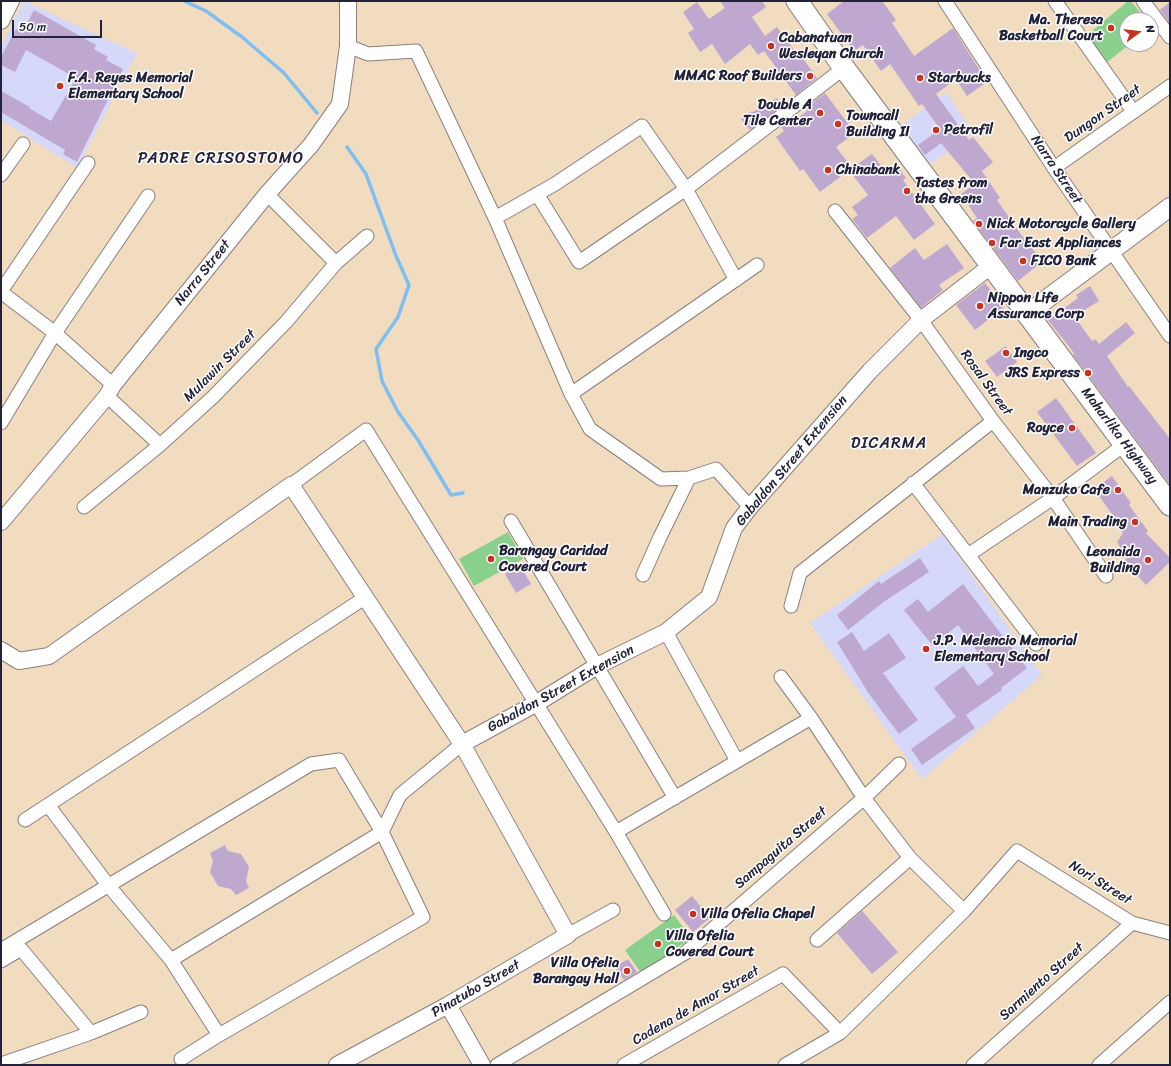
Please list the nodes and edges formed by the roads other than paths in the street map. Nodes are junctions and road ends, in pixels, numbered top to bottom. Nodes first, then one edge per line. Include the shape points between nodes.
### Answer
1 (11, 1) edge
2 (348, 1) edge
3 (797, 1) edge
4 (945, 1) edge
5 (1055, 1) edge
6 (1143, 1) edge
7 (1, 21) edge
8 (1170, 38) edge
9 (348, 46) junction
10 (844, 68) junction
11 (1170, 86) edge
12 (1133, 111) junction
13 (23, 144) dead end
14 (88, 163) dead end
15 (1054, 168) junction
16 (1, 175) edge
17 (686, 189) junction
18 (267, 194) junction
19 (537, 194) junction
20 (148, 196) dead end
21 (1170, 207) edge
22 (836, 210) dead end
23 (495, 218) junction
24 (367, 236) dead end
25 (1111, 252) junction
26 (336, 263) junction
27 (757, 265) dead end
28 (992, 265) junction
29 (736, 280) junction
30 (1, 291) edge
31 (1028, 313) junction
32 (1165, 318) edge
33 (921, 320) junction
34 (55, 333) junction
35 (1170, 336) edge
36 (110, 391) junction
37 (572, 394) junction
38 (993, 421) junction
39 (1, 423) edge
40 (1125, 444) junction
41 (160, 445) junction
42 (689, 478) junction
43 (913, 483) junction
44 (291, 485) junction
45 (1053, 498) junction
46 (1170, 505) edge
47 (84, 506) dead end
48 (750, 507) junction
49 (510, 521) dead end
50 (1, 522) edge
51 (968, 555) junction
52 (644, 575) dead end
53 (1106, 576) dead end
54 (366, 596) junction
55 (791, 606) dead end
56 (666, 632) junction
57 (1036, 644) dead end
58 (1, 650) edge
59 (597, 666) junction
60 (780, 677) dead end
61 (537, 703) junction
62 (811, 718) junction
63 (462, 744) junction
64 (738, 762) junction
65 (899, 764) dead end
66 (675, 798) junction
67 (864, 798) junction
68 (48, 805) junction
69 (25, 820) dead end
70 (382, 832) junction
71 (616, 832) junction
72 (910, 858) junction
73 (108, 885) junction
74 (613, 910) dead end
75 (964, 911) junction
76 (664, 914) dead end
77 (1132, 923) junction
78 (1170, 933) edge
79 (568, 935) junction
80 (817, 940) dead end
81 (1, 950) edge
82 (1, 960) edge
83 (171, 960) junction
84 (1170, 1002) edge
85 (448, 1006) junction
86 (141, 1012) dead end
87 (91, 1033) junction
88 (840, 1033) junction
89 (219, 1035) junction
90 (181, 1059) dead end
91 (1, 1064) edge
92 (337, 1065) edge
93 (482, 1065) edge
94 (497, 1065) edge
95 (624, 1065) edge
96 (785, 1065) edge
97 (973, 1065) edge
98 (1099, 1065) edge

1 - 7 street
2 - 9 street, Narra Street
3 - 10 main road, Maharlika Highway
4 - 15 street, Narra Street
5 - 12 street
6 - 8 street
9 - 18 street, Narra Street via 340,104 311,145
9 - 23 street via 368,54 416,51
10 - 17 street
10 - 28 main road, Maharlika Highway
11 - 12 street, Dungon Street
12 - 15 street, Dungon Street
13 - 16 street
14 - 30 street
15 - 25 street, Narra Street
17 - 19 street via 642,126
17 - 19 street via 579,262
17 - 29 street
18 - 26 street
18 - 36 street, Narra Street
19 - 23 street
20 - 34 street
21 - 25 main road
22 - 33 street, Rosal Street
23 - 37 street
24 - 26 street, Mulawin Street
25 - 31 main road
25 - 32 street, Narra Street
26 - 41 street, Mulawin Street via 286,322 213,397
27 - 29 street
28 - 31 main road, Maharlika Highway
28 - 33 street, Gabaldon Street Extension
29 - 37 street
30 - 34 street
31 - 40 main road, Maharlika Highway
32 - 35 street, Narra Street
33 - 38 street, Rosal Street
33 - 48 street, Gabaldon Street Extension via 870,371
34 - 36 street
34 - 39 street
36 - 41 street
36 - 50 street, Narra Street
37 - 42 street via 590,429 627,456 661,479
38 - 43 street
38 - 45 street, Rosal Street
40 - 45 street
40 - 46 main road, Maharlika Highway
41 - 47 street, Mulawin Street
42 - 48 street via 716,469
42 - 52 street
43 - 51 street
43 - 55 street via 800,574
44 - 54 street
44 - 58 street via 49,656 19,660
44 - 61 street via 366,430
45 - 51 street
45 - 53 street, Rosal Street
48 - 56 street, Gabaldon Street Extension via 734,528 709,597
49 - 59 street
51 - 57 street
54 - 63 street
54 - 68 street
56 - 59 street, Gabaldon Street Extension
56 - 64 street
59 - 61 street, Gabaldon Street Extension
59 - 66 street
60 - 62 street
61 - 63 street, Gabaldon Street Extension
61 - 71 street
62 - 64 street
62 - 67 street
63 - 70 street via 400,795
63 - 79 street
64 - 66 street
65 - 67 street, Sampaguita Street
66 - 71 street
67 - 72 street
67 - 94 street, Sampaguita Street via 685,953
68 - 69 street
68 - 73 street
70 - 73 street via 339,760 310,764
70 - 83 street
70 - 89 street via 423,916
71 - 76 street
72 - 75 street
72 - 80 street
73 - 81 street
73 - 83 street
74 - 79 street, Pinatubo Street
75 - 77 street, Nori Street via 1017,851
75 - 88 street
77 - 78 street, Nori Street
77 - 97 street, Sarmiento Street
79 - 85 street, Pinatubo Street
82 - 87 street via 20,949
83 - 89 street
84 - 98 street
85 - 92 street, Pinatubo Street
85 - 93 street
86 - 87 street
87 - 91 street
88 - 95 street, Cadena de Amor Street via 783,974
88 - 96 street
89 - 90 street

